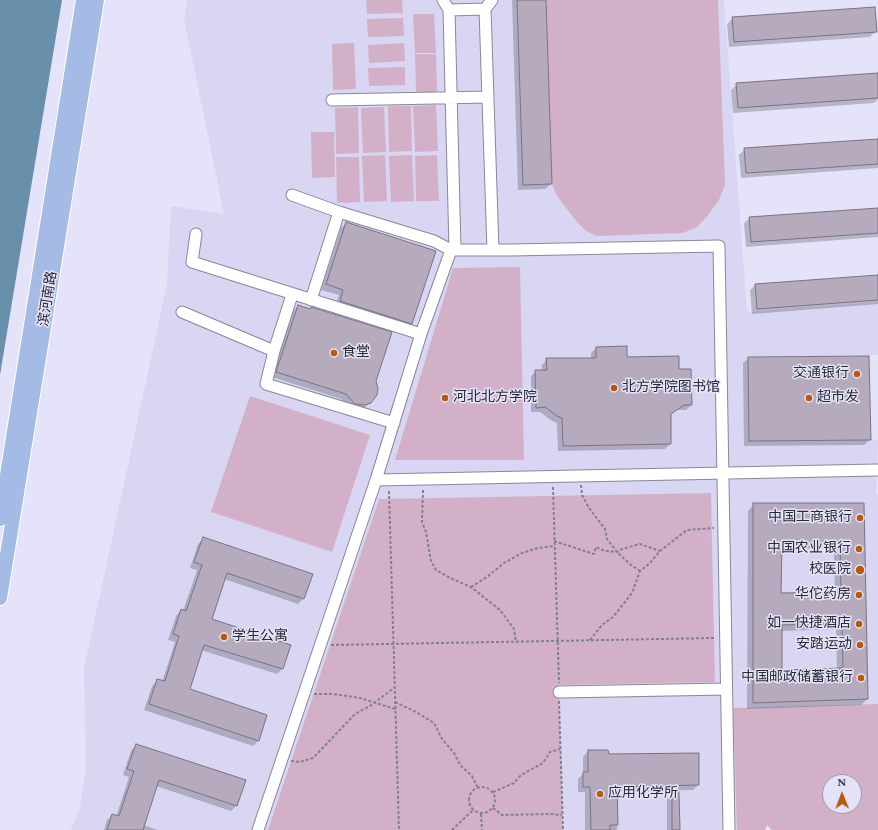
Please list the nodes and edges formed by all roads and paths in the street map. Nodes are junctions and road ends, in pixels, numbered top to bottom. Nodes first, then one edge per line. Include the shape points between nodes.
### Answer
1 (83, 0) edge
2 (97, 0) edge
3 (443, 0) edge
4 (492, 0) edge
5 (485, 9) junction
6 (449, 10) junction
7 (488, 97) junction
8 (451, 98) junction
9 (332, 100) dead end
10 (292, 195) dead end
11 (339, 212) junction
12 (196, 234) dead end
13 (453, 250) junction
14 (493, 250) junction
15 (292, 295) junction
16 (310, 300) junction
17 (182, 312) dead end
18 (421, 334) junction
19 (274, 351) junction
20 (394, 423) junction
21 (878, 470) edge
22 (723, 473) junction
23 (553, 476) junction
24 (580, 476) junction
25 (423, 479) junction
26 (376, 480) junction
27 (389, 480) junction
28 (0, 519) edge
29 (724, 528) junction
30 (554, 540) junction
31 (555, 546) junction
32 (660, 551) junction
33 (617, 552) junction
34 (640, 571) junction
35 (472, 587) junction
36 (0, 598) edge
37 (726, 637) junction
38 (590, 640) junction
39 (557, 641) junction
40 (516, 642) junction
41 (393, 644) junction
42 (320, 646) junction
43 (394, 688) junction
44 (726, 689) junction
45 (559, 692) junction
46 (304, 694) junction
47 (395, 702) junction
48 (395, 709) junction
49 (560, 749) junction
50 (282, 759) junction
51 (478, 788) junction
52 (493, 792) junction
53 (493, 808) junction
54 (473, 810) junction
55 (481, 814) junction
56 (562, 815) junction
57 (258, 830) edge
58 (399, 830) edge
59 (452, 830) edge
60 (482, 830) edge
61 (563, 830) edge
62 (729, 830) edge

1 - 28 main road, 滨河南路
2 - 36 main road, 滨河南路
3 - 6 lane
4 - 5 lane
5 - 6 lane
5 - 7 lane
6 - 8 lane
7 - 8 lane
7 - 14 lane
8 - 9 lane
8 - 13 lane
10 - 11 lane
11 - 13 lane via 434,240
11 - 16 lane
12 - 15 lane via 192,262
13 - 14 lane
13 - 18 lane
14 - 22 lane via 719,246
15 - 16 lane
15 - 19 lane
16 - 18 lane
17 - 19 lane
18 - 20 lane
19 - 20 lane via 266,384
20 - 26 lane
21 - 22 lane
22 - 24 lane
22 - 29 lane
23 - 24 lane
23 - 25 lane
23 - 30 path
24 - 33 path via 582,495
25 - 27 lane
25 - 35 path via 422,522 431,561 436,570
26 - 27 lane
26 - 42 lane
27 - 41 path
29 - 32 path via 687,530
29 - 37 lane
30 - 31 path
30 - 33 path via 594,554 596,547
31 - 35 path via 522,553
31 - 39 path
32 - 33 path via 640,544
32 - 34 path
33 - 34 path
34 - 38 path via 632,592 614,617 602,625
35 - 40 path via 500,610 514,629
37 - 38 path
37 - 44 lane
38 - 39 path
39 - 40 path
39 - 45 path
40 - 41 path
41 - 42 path
41 - 43 path
42 - 46 lane
43 - 47 path
43 - 50 path via 355,714 313,758 300,762
44 - 45 lane
44 - 62 lane
45 - 49 path
46 - 48 path via 360,698
46 - 50 lane
47 - 48 path
47 - 51 path via 434,723 442,739 454,752 460,765 472,776
48 - 58 path
49 - 52 path via 550,752 544,763 514,783
49 - 56 path
50 - 57 lane
51 - 52 path via 486,788
51 - 54 path via 469,798
52 - 53 path via 496,801
53 - 55 path
53 - 56 path via 502,815
54 - 55 path
54 - 59 path
55 - 60 path
56 - 61 path

